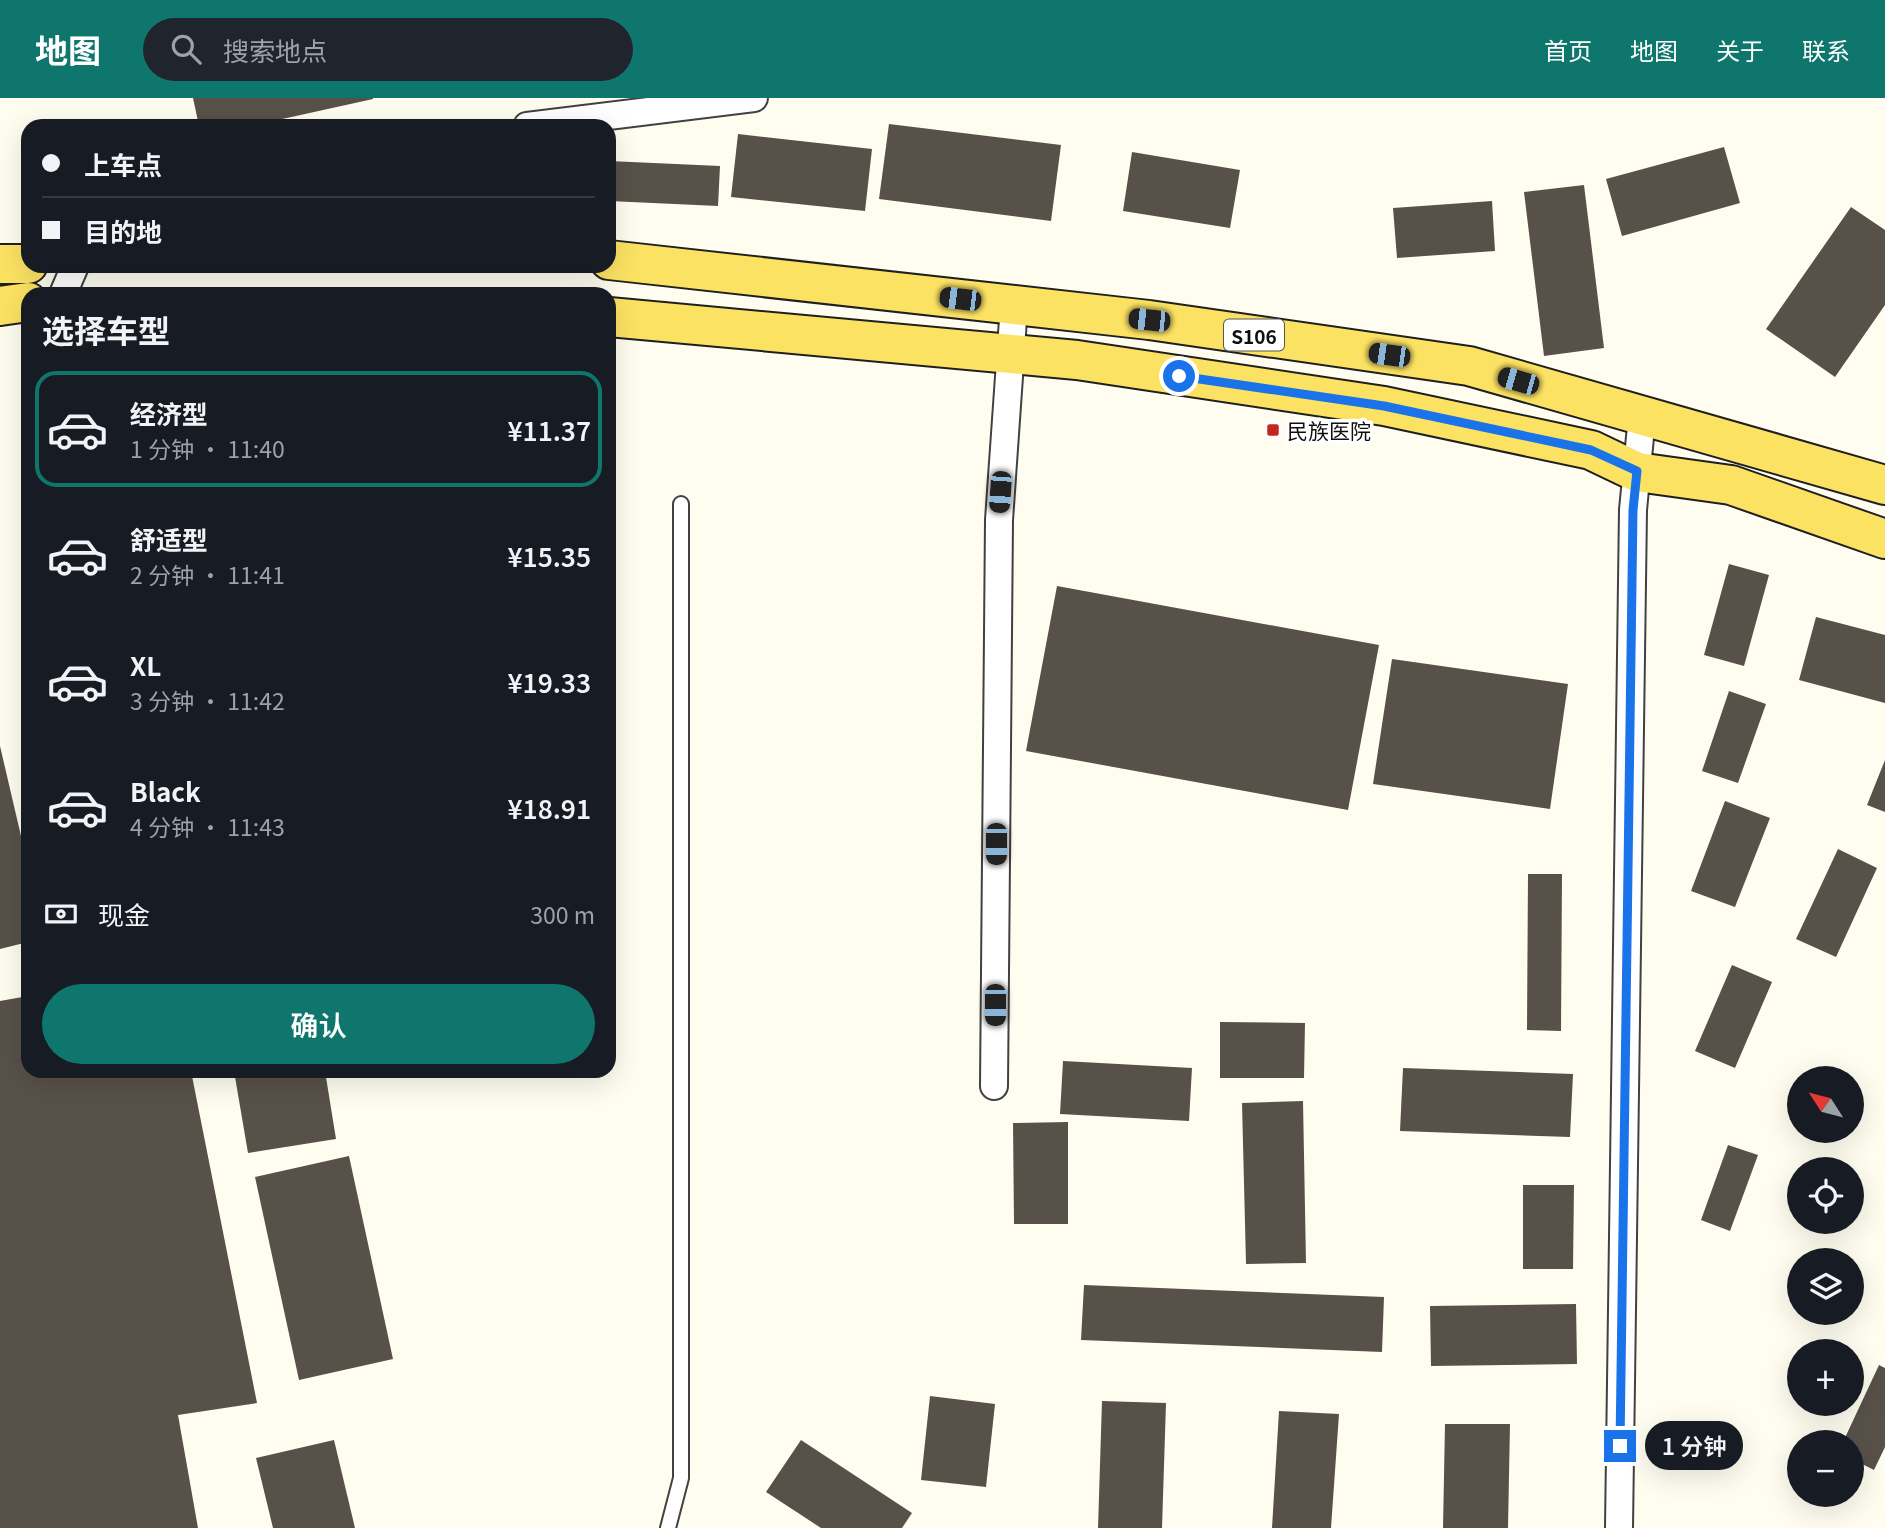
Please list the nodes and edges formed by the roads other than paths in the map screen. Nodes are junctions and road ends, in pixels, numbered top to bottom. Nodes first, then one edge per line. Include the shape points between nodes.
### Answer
1 (754, 98) edge
2 (584, 119) edge
3 (616, 261) edge
4 (0, 264) edge
5 (21, 264) edge
6 (21, 303) edge
7 (1014, 305) junction
8 (0, 306) edge
9 (616, 318) edge
10 (1010, 354) junction
11 (1642, 416) junction
12 (1637, 471) junction
13 (1885, 485) edge
14 (681, 504) dead end
15 (1885, 539) edge
16 (994, 1086) dead end
17 (668, 1528) edge
18 (1619, 1528) edge

1 - 2 street
3 - 7 main road, S106
4 - 5 main road
6 - 8 main road
7 - 10 street
7 - 11 main road, S106 via 1469,366
9 - 10 main road
10 - 12 main road via 1384,406 1591,450
10 - 16 street via 999,520
11 - 12 street
11 - 13 main road, S106
12 - 15 main road via 1731,485
12 - 18 street
14 - 17 lane via 681,1478

